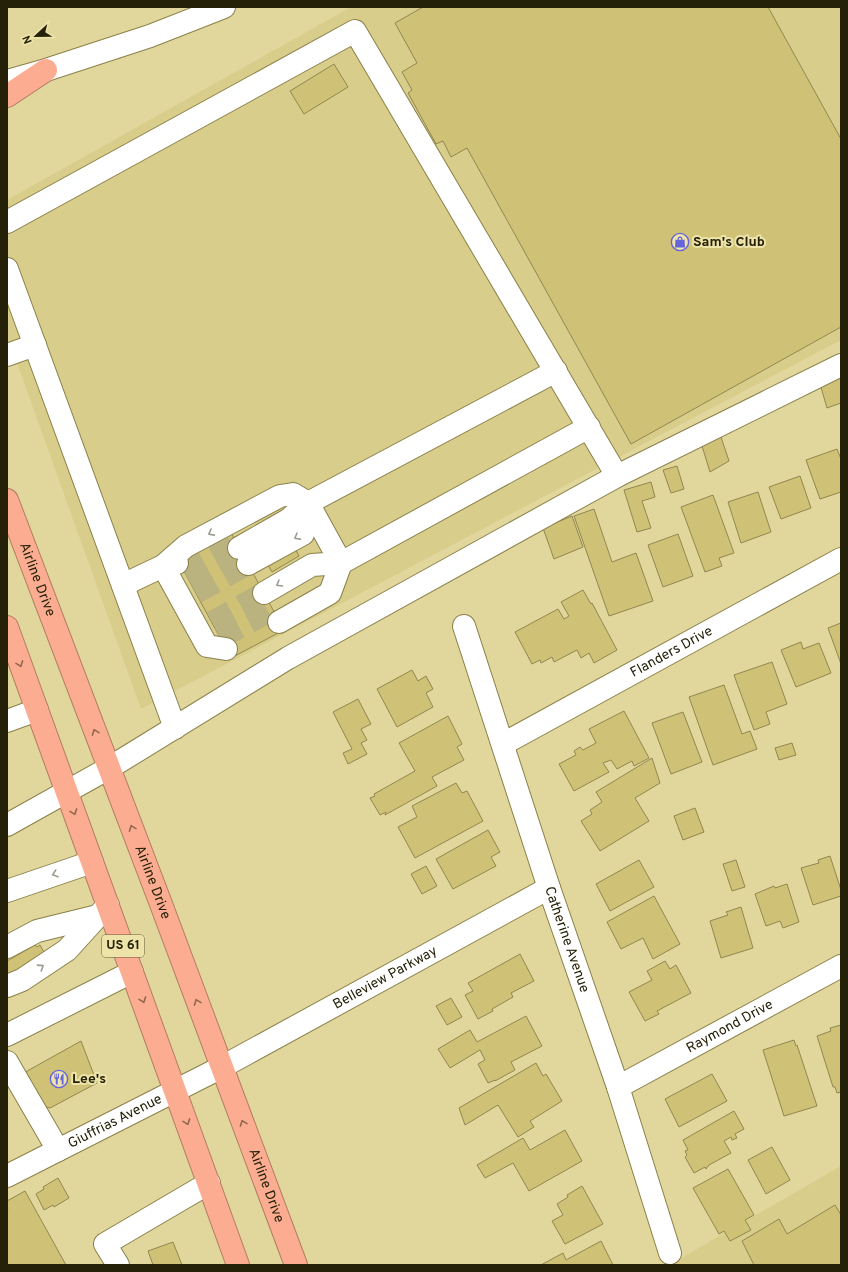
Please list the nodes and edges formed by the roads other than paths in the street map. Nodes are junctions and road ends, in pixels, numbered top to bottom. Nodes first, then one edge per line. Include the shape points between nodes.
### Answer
1 (224, 7) edge
2 (46, 70) junction
3 (7, 81) edge
4 (7, 96) edge
5 (7, 222) edge
6 (7, 269) edge
7 (35, 345) junction
8 (7, 355) edge
9 (841, 365) edge
10 (556, 371) junction
11 (589, 427) junction
12 (617, 476) junction
13 (7, 500) edge
14 (308, 503) junction
15 (841, 559) edge
16 (340, 563) junction
17 (180, 583) junction
18 (123, 585) junction
19 (272, 608) tunnel mouth
20 (464, 626) dead end
21 (7, 627) edge
22 (214, 635) dead end
23 (37, 710) junction
24 (7, 721) edge
25 (175, 728) junction
26 (503, 744) junction
27 (109, 768) junction
28 (67, 792) junction
29 (7, 825) edge
30 (92, 862) junction
31 (549, 888) junction
32 (7, 891) edge
33 (103, 911) junction
34 (7, 947) edge
35 (841, 966) edge
36 (132, 972) junction
37 (7, 986) edge
38 (7, 1035) edge
39 (7, 1062) edge
40 (222, 1066) junction
41 (618, 1087) junction
42 (176, 1089) junction
43 (58, 1150) junction
44 (7, 1176) edge
45 (209, 1183) junction
46 (670, 1253) dead end
47 (118, 1265) edge
48 (238, 1265) edge
49 (296, 1265) edge

1 - 2 street via 150,36
2 - 3 street
2 - 4 highway
5 - 10 street via 355,31
6 - 7 street
7 - 8 street
7 - 18 street
9 - 12 street
10 - 11 street
10 - 14 street
11 - 12 street
11 - 16 street
12 - 25 street via 288,658
27 -> 13 highway, Airline Drive
14 -> 14 street via 303,534 240,549 280,509
14 - 16 street
14 -> 17 street via 293,494 280,496 186,546
15 - 26 street, Flanders Drive
16 -> 19 street via 324,582
17 - 18 street
17 - 22 street
18 - 25 street
20 - 26 street, Catherine Avenue
21 -> 23 highway, US 61
23 - 24 street
23 - 28 highway, US 61
25 - 27 street
26 - 31 street, Catherine Avenue
27 - 28 street
40 -> 27 highway, Airline Drive
28 - 29 street
28 -> 30 highway, US 61
30 -> 32 street
30 - 33 highway, US 61
31 - 40 street, Belleview Parkway
31 - 41 street, Catherine Avenue
33 - 34 street via 37,931
33 - 36 highway, US 61
37 -> 33 street via 22,980 67,950
35 - 41 street, Raymond Drive
36 - 38 street
36 -> 42 highway, US 61
39 - 43 street
40 - 42 street, Giuffrias Avenue
49 -> 40 highway, Airline Drive
41 - 46 street, Catherine Avenue
42 - 43 street, Giuffrias Avenue
42 -> 45 highway, US 61
43 - 44 street, Giuffrias Avenue
45 - 47 street via 105,1244
45 - 48 highway, US 61

